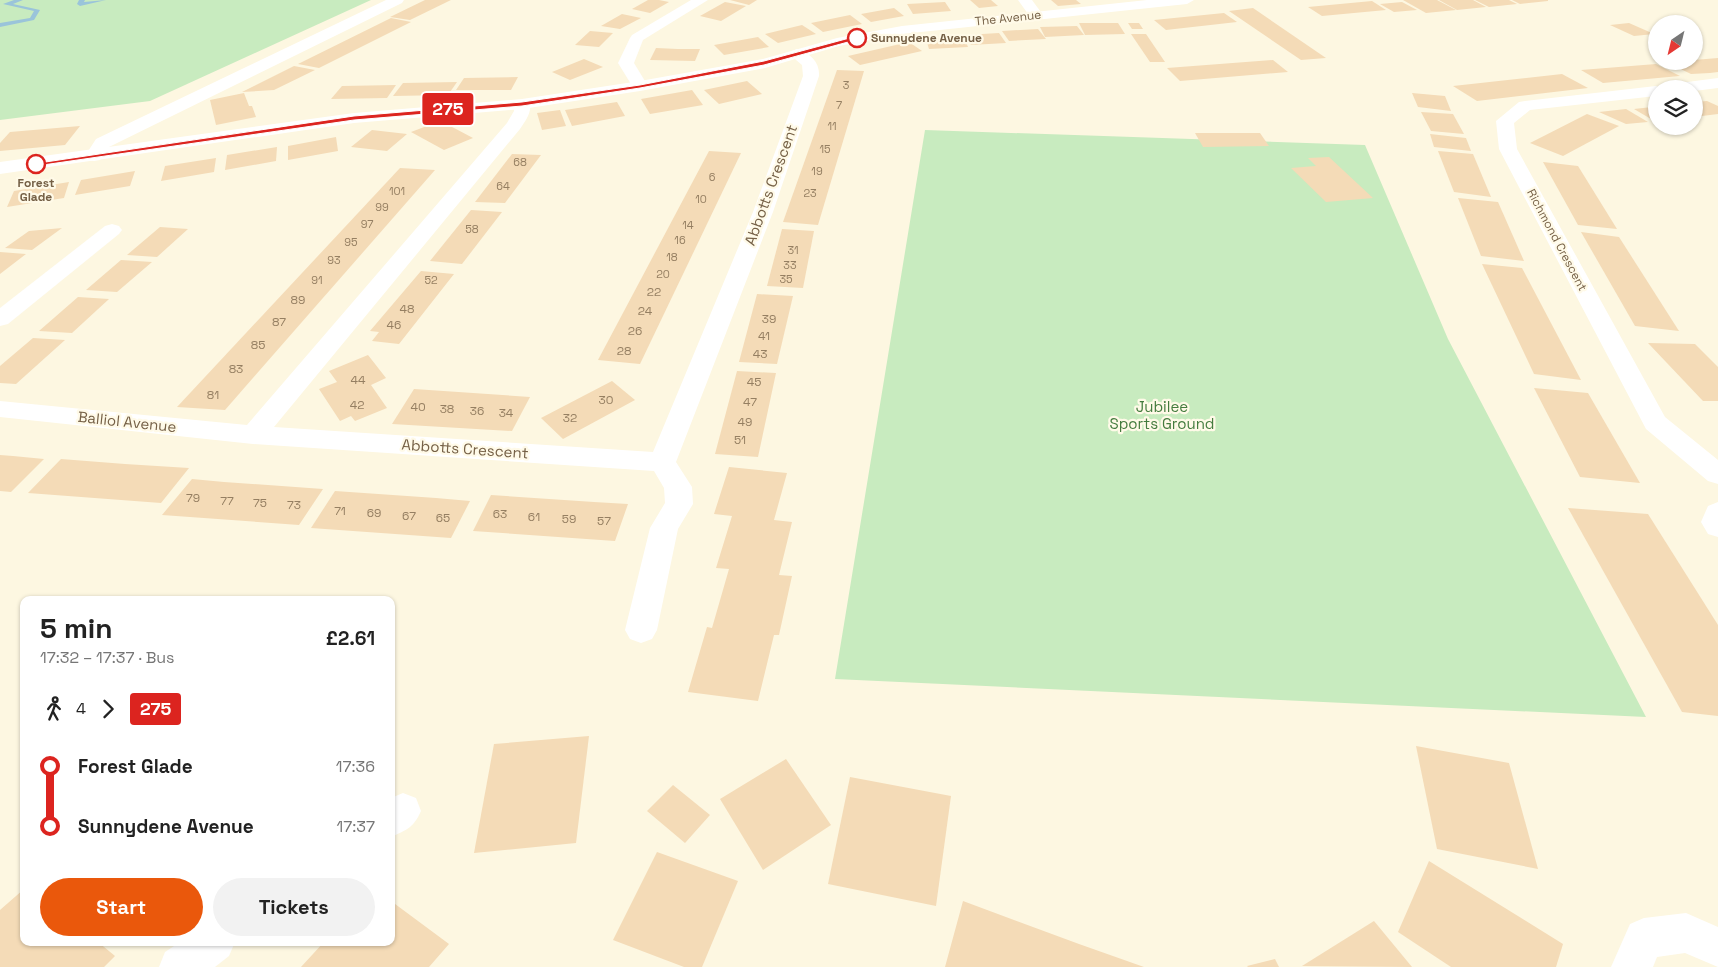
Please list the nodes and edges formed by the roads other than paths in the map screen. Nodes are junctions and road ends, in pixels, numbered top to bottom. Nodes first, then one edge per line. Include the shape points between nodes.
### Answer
1 (397, 0) edge
2 (700, 0) edge
3 (1025, 0) edge
4 (1187, 0) edge
5 (1036, 15) junction
6 (797, 54) junction
7 (1718, 84) edge
8 (640, 86) junction
9 (1703, 86) edge
10 (1648, 91) edge
11 (522, 104) junction
12 (94, 156) junction
13 (0, 168) edge
14 (112, 230) dead end
15 (0, 318) edge
16 (0, 409) edge
17 (253, 435) junction
18 (662, 462) junction
19 (1718, 474) edge
20 (1718, 513) edge
21 (1718, 526) edge
22 (641, 630) dead end
23 (209, 946) edge
24 (1718, 948) edge
25 (180, 967) edge
26 (1632, 967) edge

1 - 12 street via 102,143
2 - 8 street via 637,38 626,63
3 - 5 street
4 - 5 street, The Avenue
5 - 6 street, The Avenue via 902,30 847,40
6 - 8 street, The Avenue
6 - 18 street, Abbotts Crescent via 809,62 811,76 762,212
7 - 9 street
8 - 11 street, The Avenue
10 - 19 street, Richmond Crescent via 1525,106 1505,121 1508,149 1655,423
11 - 12 street, The Avenue via 354,118
11 - 17 street via 514,125
12 - 13 street, The Avenue
14 - 15 street
16 - 17 street, Balliol Avenue
17 - 18 street, Abbotts Crescent
18 - 22 street via 678,487 679,504 664,528
20 - 21 street via 1715,522
23 - 25 street
24 - 26 street via 1686,933 1644,938

